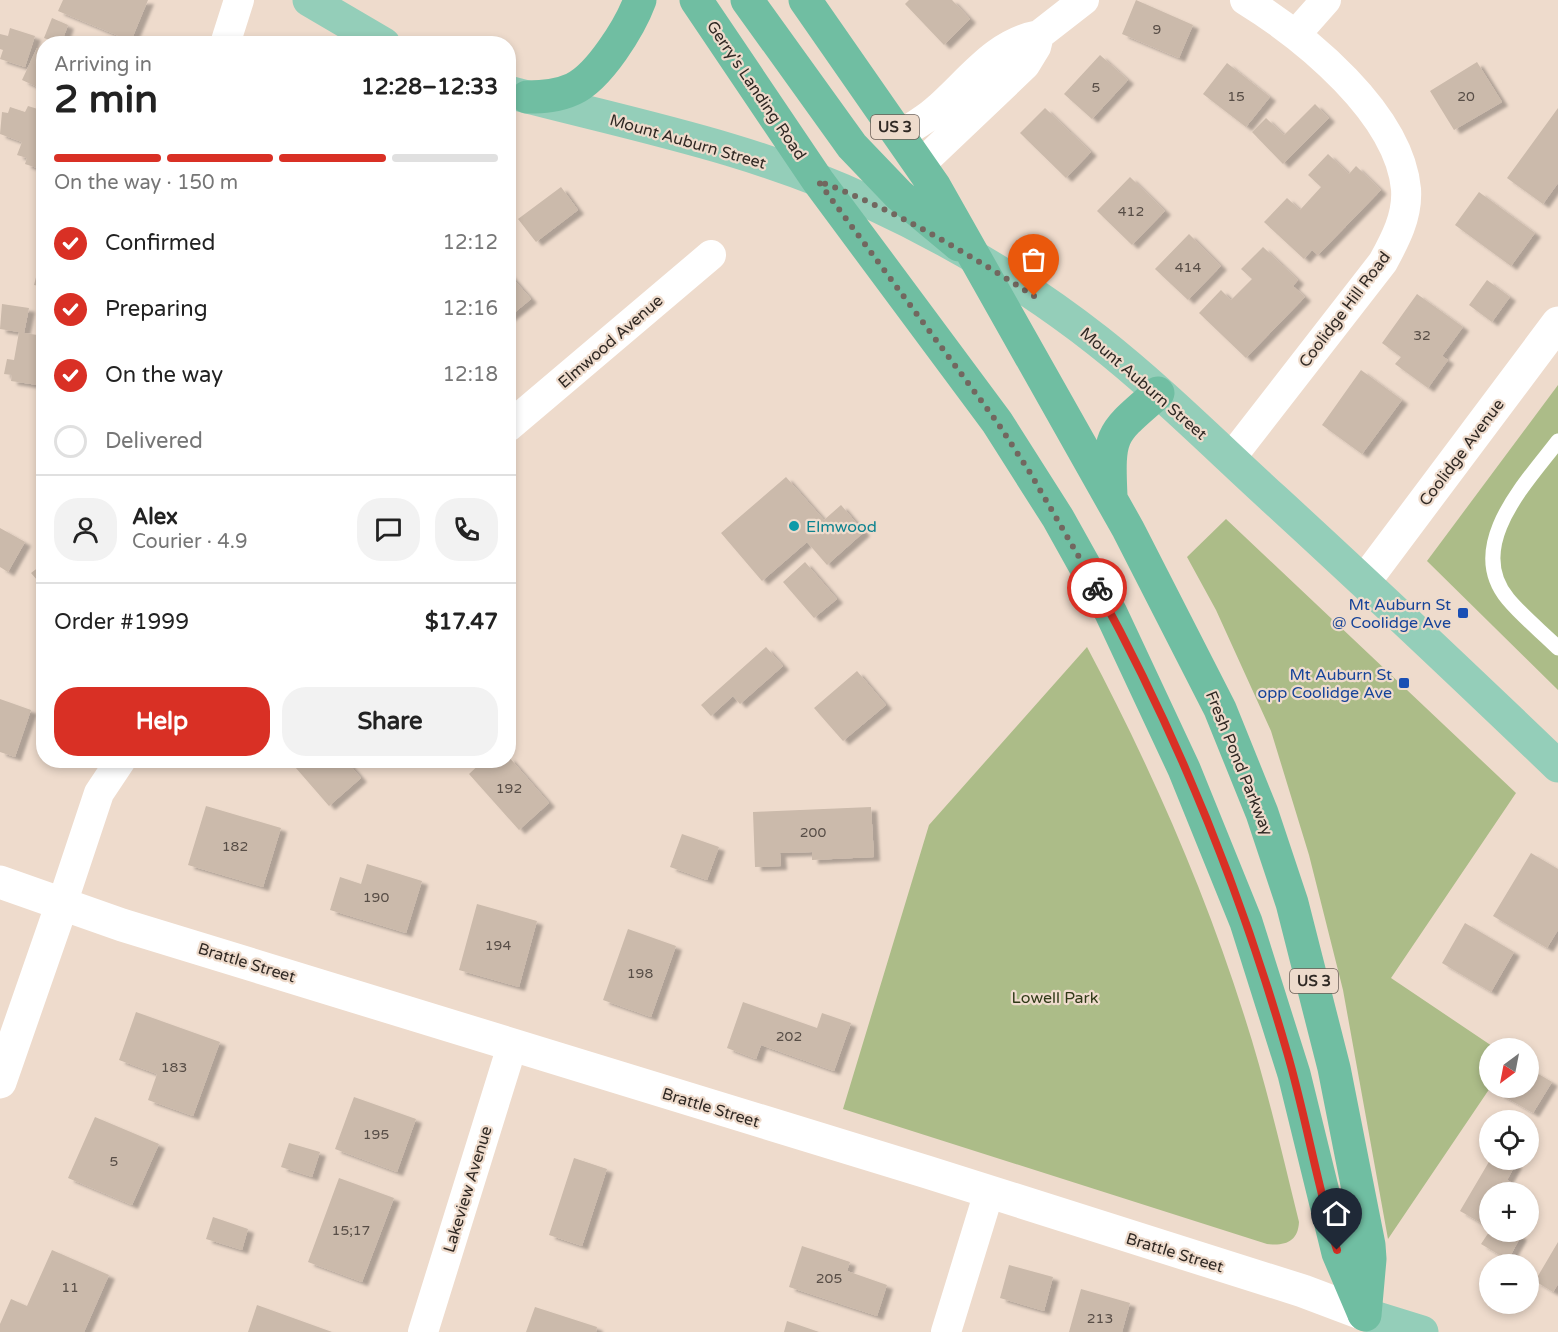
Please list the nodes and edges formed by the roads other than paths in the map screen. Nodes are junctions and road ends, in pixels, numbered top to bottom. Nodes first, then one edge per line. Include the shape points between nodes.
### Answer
1 (239, 0) edge
2 (309, 0) edge
3 (640, 0) edge
4 (696, 0) edge
5 (747, 0) edge
6 (805, 0) edge
7 (1084, 0) edge
8 (1245, 0) edge
9 (1326, 0) edge
10 (1296, 34) junction
11 (1039, 35) junction
12 (228, 36) edge
13 (370, 36) edge
14 (518, 95) edge
15 (900, 135) junction
16 (920, 165) junction
17 (818, 181) junction
18 (711, 255) dead end
19 (976, 259) junction
20 (1558, 323) edge
21 (1158, 393) junction
22 (516, 420) edge
23 (1558, 441) edge
24 (1230, 459) junction
25 (1111, 498) junction
26 (1364, 582) junction
27 (1558, 648) edge
28 (1558, 765) edge
29 (116, 768) edge
30 (0, 882) edge
31 (62, 904) junction
32 (512, 1046) junction
33 (0, 1082) edge
34 (989, 1192) junction
35 (1365, 1323) edge
36 (423, 1332) edge
37 (946, 1332) edge
38 (1422, 1332) edge

1 - 12 street
2 - 13 main road
3 - 14 highway via 631,22 585,81 554,96
4 - 17 highway, Gerry's Landing Road / US 3
5 - 19 highway via 852,146 899,195
6 - 15 highway, US 3
7 - 11 street
8 - 10 street, Coolidge Hill Road
9 - 10 street
10 - 24 street, Coolidge Hill Road via 1351,86 1378,122 1401,167 1406,190 1404,216 1383,262
11 - 15 street via 1005,46 932,114
11 - 16 street via 1025,65
14 - 17 main road, Mount Auburn Street via 728,149
15 - 16 highway, US 3
16 - 19 highway, US 3
17 - 19 main road, Mount Auburn Street via 886,210
17 - 35 highway, US 3 via 966,378 1029,471 1086,567 1137,667 1207,821 1246,922 1294,1074 1338,1253
18 - 22 street, Elmwood Avenue
19 - 21 main road, Mount Auburn Street via 1074,323
19 - 25 highway, Fresh Pond Parkway / US 3
20 - 26 main road, Coolidge Avenue
21 - 24 main road, Mount Auburn Street
21 - 25 highway via 1114,435 1109,462
23 - 27 lane via 1514,499 1491,556 1496,579 1507,598
24 - 26 main road, Mount Auburn Street
25 - 35 highway, Fresh Pond Parkway / US 3 via 1220,708 1262,813 1292,903 1330,1047 1367,1235 1370,1259
26 - 28 main road, Mount Auburn Street
29 - 31 street via 99,793
30 - 31 main road, Brattle Street
31 - 32 main road, Brattle Street
31 - 33 main road
32 - 34 main road, Brattle Street
32 - 36 street, Lakeview Avenue
34 - 35 main road, Brattle Street via 1303,1291
34 - 37 street
35 - 38 main road, Brattle Street

